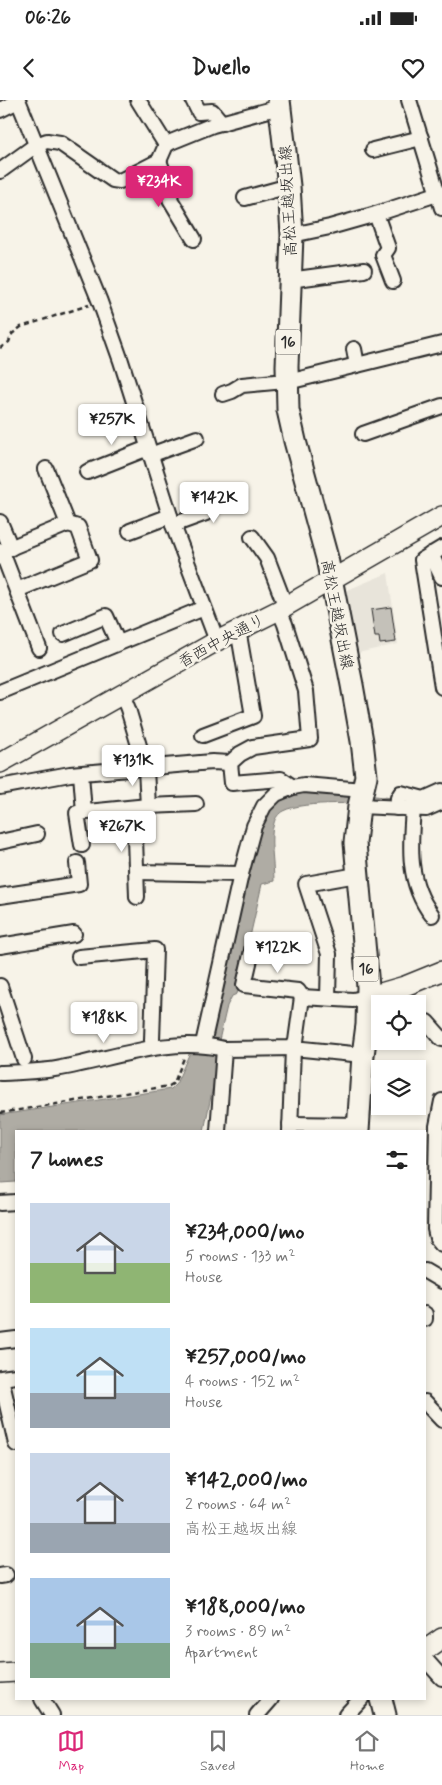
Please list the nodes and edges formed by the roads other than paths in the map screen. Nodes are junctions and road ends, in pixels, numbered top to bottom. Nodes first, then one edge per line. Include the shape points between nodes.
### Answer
1 (18, 100) edge
2 (193, 100) edge
3 (409, 100) edge
4 (141, 101) edge
5 (283, 103) edge
6 (0, 110) edge
7 (222, 123) junction
8 (421, 138) junction
9 (36, 145) junction
10 (166, 145) junction
11 (373, 150) dead end
12 (159, 161) junction
13 (0, 171) edge
14 (289, 186) junction
15 (437, 194) junction
16 (245, 198) dead end
17 (442, 208) edge
18 (376, 214) junction
19 (292, 235) junction
20 (194, 239) dead end
21 (364, 270) dead end
22 (289, 280) junction
23 (393, 281) dead end
24 (442, 344) edge
25 (354, 349) dead end
26 (357, 365) junction
27 (288, 381) junction
28 (223, 394) dead end
29 (442, 406) edge
30 (363, 434) dead end
31 (197, 438) dead end
32 (149, 452) junction
33 (46, 469) dead end
34 (86, 472) dead end
35 (205, 495) dead end
36 (442, 516) edge
37 (172, 520) junction
38 (0, 522) edge
39 (68, 524) junction
40 (130, 531) dead end
41 (252, 537) dead end
42 (4, 551) edge
43 (436, 551) edge
44 (442, 577) edge
45 (330, 580) junction
46 (17, 590) junction
47 (282, 607) junction
48 (204, 608) junction
49 (238, 629) junction
50 (63, 634) dead end
51 (217, 641) junction
52 (118, 643) junction
53 (39, 648) dead end
54 (442, 687) edge
55 (0, 692) edge
56 (122, 694) junction
57 (203, 735) dead end
58 (0, 763) edge
59 (230, 764) junction
60 (146, 769) junction
61 (81, 774) junction
62 (0, 787) edge
63 (293, 787) junction
64 (442, 791) edge
65 (361, 798) junction
66 (433, 802) edge
67 (398, 803) junction
68 (196, 804) dead end
69 (141, 807) junction
70 (413, 809) junction
71 (84, 812) junction
72 (37, 834) dead end
73 (0, 842) edge
74 (82, 845) dead end
75 (77, 863) dead end
76 (137, 872) junction
77 (241, 874) junction
78 (358, 875) junction
79 (0, 896) edge
80 (138, 897) dead end
81 (432, 914) dead end
82 (74, 934) dead end
83 (0, 946) edge
84 (253, 946) dead end
85 (79, 957) dead end
86 (442, 971) edge
87 (0, 986) edge
88 (302, 997) junction
89 (368, 997) junction
90 (328, 998) junction
91 (2, 1001) edge
92 (371, 1014) edge
93 (426, 1022) edge
94 (371, 1031) edge
95 (442, 1039) edge
96 (208, 1046) junction
97 (153, 1048) junction
98 (293, 1048) junction
99 (363, 1055) junction
100 (24, 1059) dead end
101 (0, 1074) edge
102 (442, 1101) edge
103 (290, 1127) edge
104 (358, 1128) edge
105 (218, 1130) edge
106 (0, 1202) edge
107 (15, 1202) edge
108 (442, 1244) edge
109 (426, 1271) edge
110 (440, 1277) edge
111 (15, 1339) edge
112 (0, 1341) edge
113 (15, 1376) edge
114 (426, 1403) edge
115 (442, 1420) edge
116 (15, 1437) edge
117 (442, 1638) edge
118 (426, 1649) edge
119 (426, 1660) edge
120 (0, 1672) edge
121 (15, 1672) edge
122 (442, 1678) edge
123 (43, 1700) edge
124 (270, 1700) edge
125 (360, 1700) edge
126 (381, 1700) edge
127 (52, 1715) edge
128 (257, 1715) edge
129 (346, 1715) edge
130 (385, 1715) edge

1 - 6 street
1 - 9 street
2 - 7 street via 199,112 212,111
3 - 8 street
4 - 10 street
5 - 7 street
5 - 14 main road, 高松王越坂出線 / 16
7 - 10 street
8 - 11 street
8 - 15 street
9 - 12 street via 47,141 60,142 120,181
9 - 13 street
9 - 32 street via 100,302
10 - 12 street
12 - 20 street via 172,192 170,199
14 - 16 street
14 - 19 main road, 高松王越坂出線 / 16
15 - 17 street
15 - 18 street
18 - 19 street
18 - 23 street via 388,248 383,255
19 - 22 main road, 高松王越坂出線 / 16
21 - 22 street
22 - 27 main road, 高松王越坂出線 / 16
24 - 26 street
25 - 26 street
26 - 27 street
27 - 28 street via 242,385
27 - 45 main road, 高松王越坂出線 / 16 via 290,418
29 - 30 street
31 - 32 street
32 - 34 street
32 - 37 street
33 - 39 street
35 - 37 street via 209,507 206,513
36 - 45 street, 香西中央通り
37 - 40 street
37 - 48 street
38 - 42 street
39 - 42 street
39 - 46 street via 78,527 90,560
41 - 47 street via 267,558
42 - 46 street
43 - 44 street
43 - 54 street via 422,560
45 - 47 street, 香西中央通り
45 - 65 main road, 高松王越坂出線 / 16 via 362,741 366,776
46 - 53 street
47 - 49 street, 香西中央通り
47 - 59 street via 306,691 310,739 253,747
48 - 51 street
48 - 52 street
49 - 51 street, 香西中央通り
49 - 57 street via 253,716
50 - 52 street via 106,616
51 - 56 street, 香西中央通り
52 - 55 street
56 - 58 street, 香西中央通り
56 - 60 street
59 - 60 street via 212,762
59 - 63 street via 232,783 281,779
60 - 61 street
60 - 69 street
61 - 62 street
61 - 71 street
63 - 65 street via 304,785
63 - 77 street via 276,794 264,806 254,826
64 - 66 street
65 - 67 street
65 - 78 main road, 高松王越坂出線 / 16 via 356,843
66 - 67 street via 401,793
66 - 70 street via 426,809
67 - 70 street
68 - 69 street
69 - 71 street
69 - 76 street
70 - 81 street via 412,864 419,896
71 - 74 street via 78,813
72 - 73 street
75 - 79 street via 80,884
76 - 77 street
76 - 80 street
77 - 96 street
78 - 89 main road, 高松王越坂出線 / 16
78 - 90 street via 306,884 329,954
82 - 83 street
84 - 88 street via 244,985 298,990
85 - 97 street via 156,950
86 - 89 street
87 - 91 street
88 - 90 street
88 - 98 street
89 - 90 street via 353,1000
89 - 92 main road, 高松王越坂出線 / 16
91 - 100 street
93 - 95 street
94 - 99 main road, 高松王越坂出線 / 16
96 - 97 street
96 - 98 street
96 - 105 street
97 - 101 street via 59,1069
98 - 99 street
98 - 103 street
99 - 104 main road, 高松王越坂出線 / 16
102 - 108 street via 437,1126 435,1230
103 - 104 street
106 - 107 street
109 - 110 street
111 - 112 street
113 - 116 street via 1,1378
114 - 115 street
117 - 118 street
119 - 122 street
120 - 121 street
123 - 127 street
124 - 128 street
125 - 129 street
126 - 130 main road

